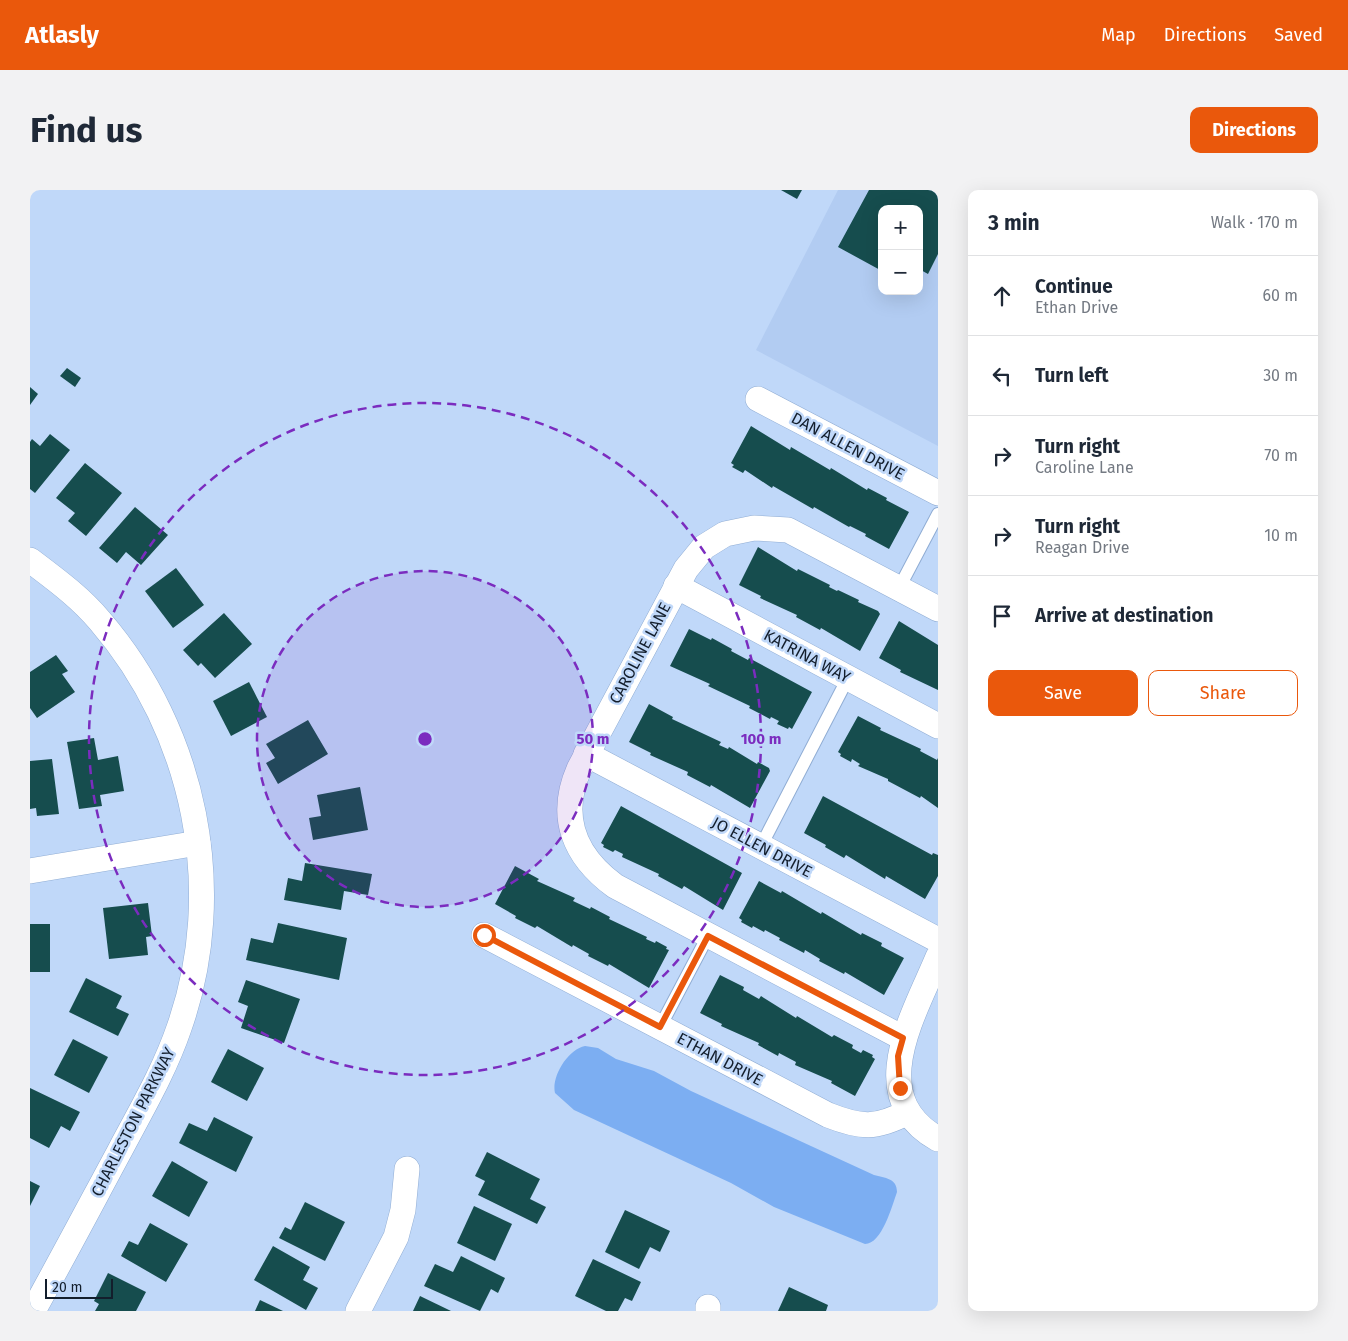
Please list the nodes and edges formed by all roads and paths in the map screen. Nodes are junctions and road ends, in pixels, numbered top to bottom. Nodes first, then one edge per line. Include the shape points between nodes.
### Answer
1 (758, 399) dead end
2 (938, 493) edge
3 (938, 514) edge
4 (30, 560) edge
5 (676, 586) junction
6 (899, 588) junction
7 (938, 609) edge
8 (848, 678) junction
9 (938, 726) edge
10 (586, 754) junction
11 (198, 843) junction
12 (761, 846) junction
13 (30, 871) edge
14 (484, 935) dead end
15 (708, 936) junction
16 (938, 940) edge
17 (938, 957) edge
18 (660, 1027) junction
19 (903, 1038) junction
20 (908, 1112) junction
21 (938, 1139) edge
22 (407, 1169) dead end
23 (34, 1311) edge
24 (358, 1311) edge

1 - 2 street, DAN ALLEN DRIVE
3 - 6 lane
4 - 11 street, CHARLESTON PARKWAY via 70,591 99,620 151,692 188,785
5 - 6 street, CAROLINE LANE via 695,555 714,540 737,530 770,528 797,534
5 - 8 street, KATRINA WAY
5 - 10 street, CAROLINE LANE
6 - 7 street, CAROLINE LANE
8 - 9 street, KATRINA WAY
8 - 12 lane
10 - 12 street, JO ELLEN DRIVE
10 - 15 street, CAROLINE LANE via 573,782 569,807 574,836 587,862 615,886
11 - 13 street
11 - 23 street, CHARLESTON PARKWAY via 203,890 200,938 180,1025 158,1080
12 - 16 street, JO ELLEN DRIVE
14 - 18 street, ETHAN DRIVE
15 - 18 lane
15 - 19 street, CAROLINE LANE
17 - 19 street
18 - 20 street, ETHAN DRIVE via 828,1115 852,1124 878,1125
19 - 20 street via 898,1074
20 - 21 street via 916,1123
22 - 24 street via 403,1210 396,1237

